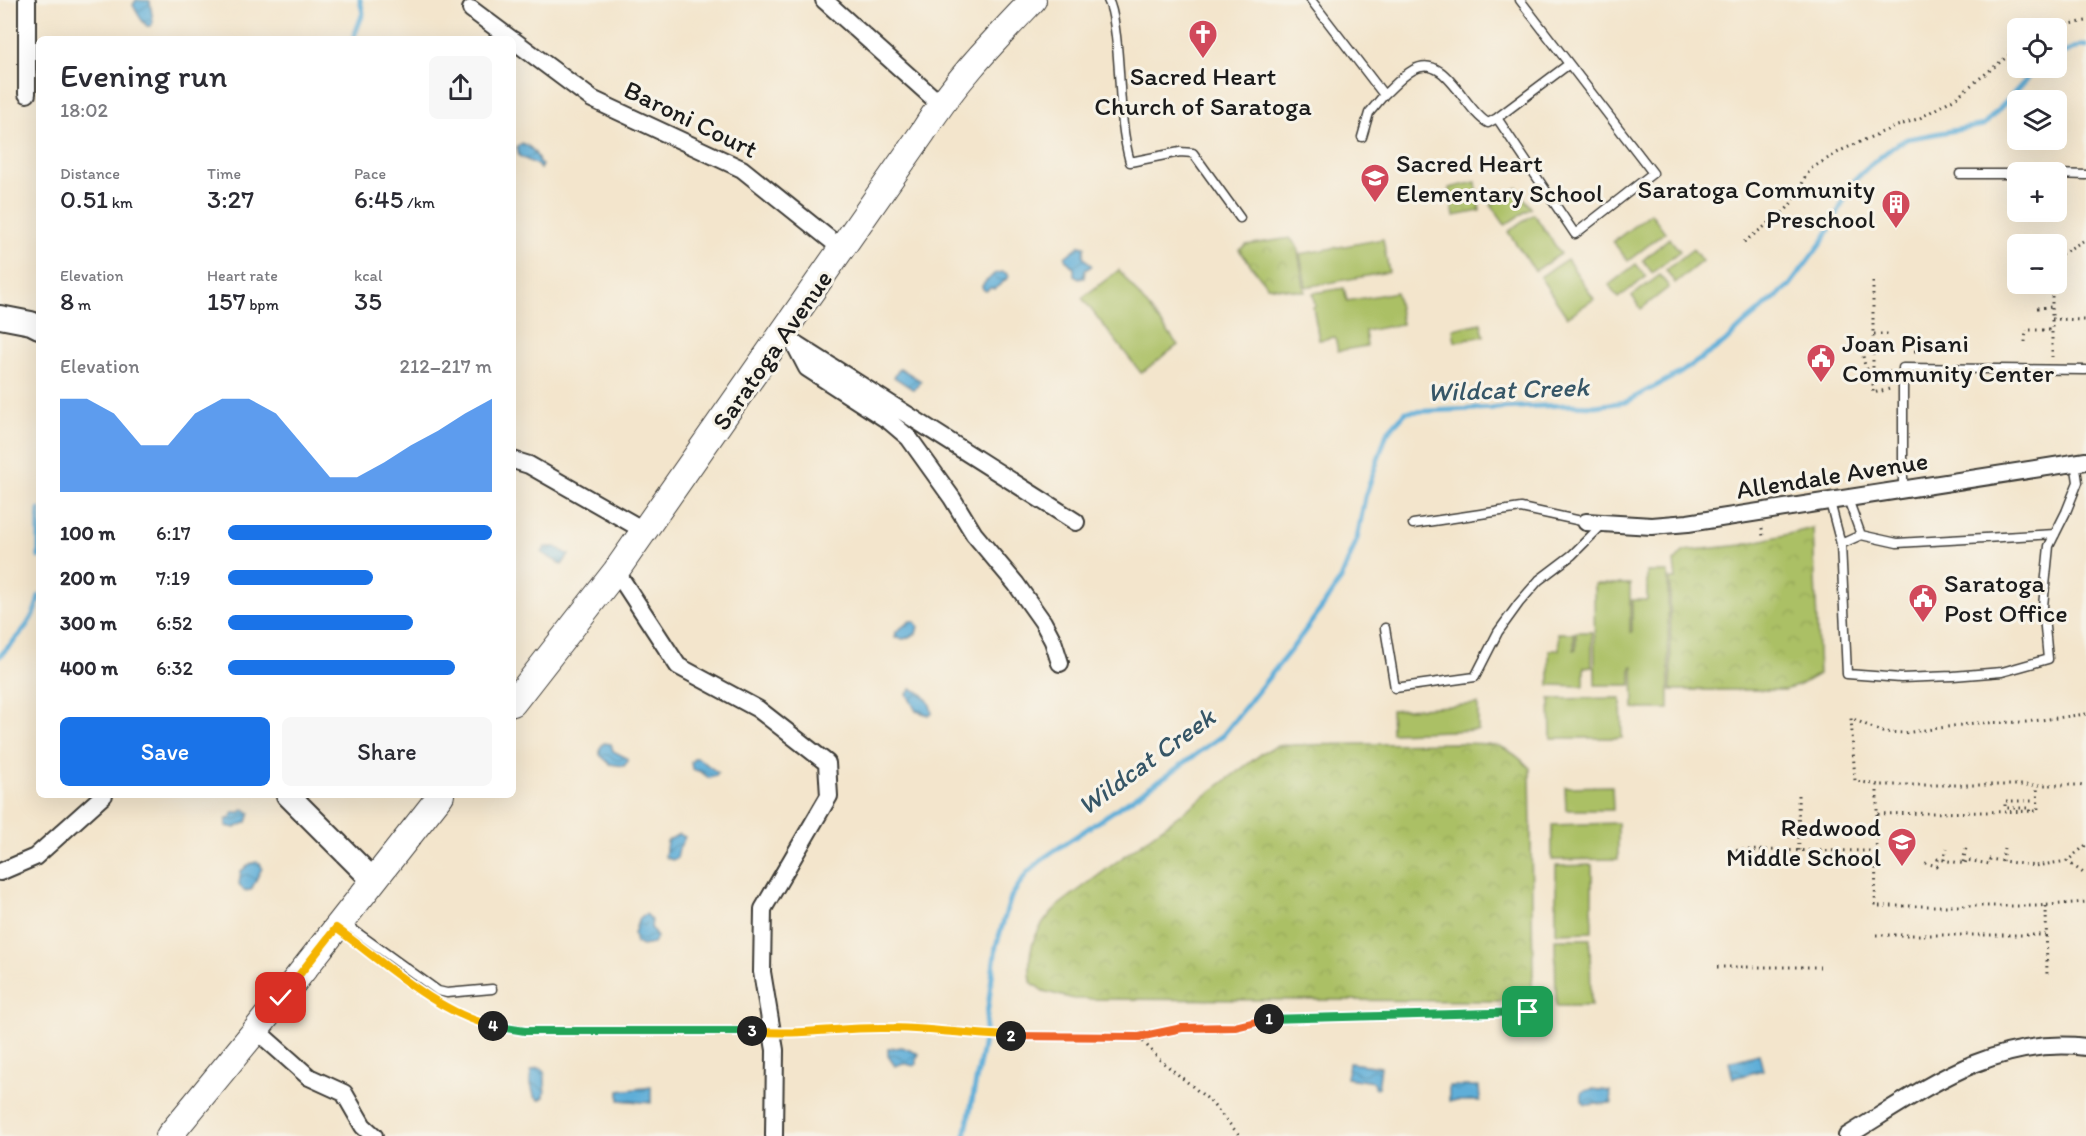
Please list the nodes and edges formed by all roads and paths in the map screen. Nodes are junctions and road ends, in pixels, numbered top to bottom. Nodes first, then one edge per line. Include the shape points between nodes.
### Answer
1 (27, 0) edge
2 (824, 0) edge
3 (1033, 0) edge
4 (1108, 0) edge
5 (1311, 0) edge
6 (1520, 0) edge
7 (471, 9) dead end
8 (2086, 21) edge
9 (2067, 25) edge
10 (507, 36) edge
11 (516, 43) edge
12 (2007, 57) edge
13 (1569, 64) junction
14 (27, 94) dead end
15 (1384, 95) junction
16 (940, 104) junction
17 (1497, 118) junction
18 (1362, 136) dead end
19 (1960, 174) dead end
20 (2007, 174) edge
21 (2067, 174) edge
22 (2086, 174) edge
23 (1239, 218) dead end
24 (2083, 241) dead end
25 (1744, 242) dead end
26 (842, 249) junction
27 (2067, 250) edge
28 (1873, 282) dead end
29 (2052, 294) edge
30 (2052, 307) junction
31 (2037, 308) dead end
32 (0, 317) edge
33 (2052, 319) junction
34 (2086, 320) edge
35 (36, 326) edge
36 (2052, 330) junction
37 (1874, 334) junction
38 (1890, 334) dead end
39 (788, 340) junction
40 (2025, 342) dead end
41 (1874, 346) junction
42 (1889, 347) dead end
43 (1856, 349) dead end
44 (1914, 351) dead end
45 (1929, 351) dead end
46 (2052, 360) dead end
47 (2086, 370) edge
48 (1873, 372) junction
49 (1890, 372) dead end
50 (1890, 390) dead end
51 (516, 461) edge
52 (2081, 461) edge
53 (1903, 489) junction
54 (1848, 499) junction
55 (1830, 502) junction
56 (1076, 522) dead end
57 (1586, 522) joint
58 (1413, 524) dead end
59 (1603, 524) junction
60 (645, 531) junction
61 (2055, 534) junction
62 (1861, 535) junction
63 (1840, 544) junction
64 (616, 571) junction
65 (1385, 628) dead end
66 (1060, 663) dead end
67 (516, 699) edge
68 (2086, 714) edge
69 (1877, 785) junction
70 (2037, 785) junction
71 (2086, 787) edge
72 (1798, 795) dead end
73 (101, 798) edge
74 (291, 798) edge
75 (439, 798) edge
76 (2037, 801) junction
77 (2030, 811) junction
78 (1877, 814) junction
79 (2086, 845) edge
80 (1947, 848) dead end
81 (1966, 848) dead end
82 (2004, 848) dead end
83 (1730, 850) dead end
84 (1799, 851) junction
85 (1876, 851) junction
86 (1944, 860) junction
87 (2002, 861) junction
88 (2067, 861) junction
89 (1926, 863) dead end
90 (1963, 863) junction
91 (0, 872) edge
92 (2086, 875) edge
93 (374, 880) junction
94 (2086, 902) edge
95 (2046, 906) junction
96 (341, 921) junction
97 (2046, 935) junction
98 (1876, 936) dead end
99 (1717, 967) dead end
100 (1820, 968) dead end
101 (2047, 978) dead end
102 (492, 989) dead end
103 (437, 1000) dead end
104 (1528, 1012) dead end
105 (256, 1030) junction
106 (772, 1033) junction
107 (1139, 1037) junction
108 (2086, 1047) edge
109 (169, 1136) edge
110 (374, 1136) edge
111 (774, 1136) edge
112 (1240, 1136) edge
113 (1847, 1136) edge

1 - 14 street
2 - 16 street
3 - 16 main road, Saratoga Avenue
4 - 23 lane via 1112,7 1130,162 1193,153
5 - 15 lane
6 - 13 lane
7 - 10 street, Baroni Court
8 - 9 path
11 - 26 street, Baroni Court via 592,99 742,169
12 - 25 path via 1955,98 1812,168 1785,212
13 - 17 lane
13 - 17 lane via 1653,173 1575,234
15 - 17 lane via 1413,69 1432,67 1441,71 1478,118 1488,123
15 - 18 lane via 1369,113
16 - 26 main road, Saratoga Avenue
19 - 20 lane
21 - 22 lane
24 - 27 path
26 - 39 main road, Saratoga Avenue
28 - 37 path
29 - 30 path
30 - 31 path
30 - 33 path
32 - 35 street
33 - 34 path
33 - 36 path
36 - 40 path via 2028,330
36 - 46 path
37 - 38 path
37 - 41 path
39 - 56 street
39 - 60 main road, Saratoga Avenue
39 - 66 street via 807,368 890,421 909,438 974,534 1043,622
41 - 42 path
41 - 48 path
43 - 48 path via 1861,350 1865,367
44 - 45 path
47 - 53 lane via 1903,368
48 - 49 path
48 - 50 path via 1874,393
51 - 60 street
52 - 53 street, Allendale Avenue
52 - 61 lane via 2078,482
53 - 54 street, Allendale Avenue
54 - 55 street, Allendale Avenue
54 - 62 lane
55 - 59 street, Allendale Avenue via 1688,524
55 - 63 lane
57 - 58 lane via 1521,508
57 - 59 street, Allendale Avenue
59 - 65 lane via 1539,580 1519,603 1498,632 1475,677 1395,688
60 - 64 main road, Saratoga Avenue
61 - 62 lane via 1897,543
61 - 63 lane via 2049,546 2043,606 2048,659 2002,672 1953,676 1847,674
62 - 63 lane
64 - 67 main road, Saratoga Avenue
64 - 106 street via 678,666 758,709 827,763 829,796 763,909 762,972
68 - 69 path via 1904,733 1882,732 1851,718 1855,781
69 - 70 path
69 - 78 path
70 - 71 path
70 - 76 path
72 - 84 path
73 - 91 street via 35,857
74 - 93 street
75 - 93 main road
76 - 77 path via 2038,811
76 - 77 path via 2005,801 2005,808
77 - 78 path
78 - 85 path
79 - 88 path
80 - 86 path
81 - 90 path
82 - 87 path
83 - 84 path
84 - 85 path
85 - 95 path via 1875,906
86 - 89 path via 1938,859 1936,866
86 - 90 path
87 - 88 path via 2035,866
87 - 90 path
88 - 92 path
93 - 96 main road
94 - 95 path
95 - 97 path
96 - 102 lane via 438,990 447,993
96 - 105 main road
97 - 98 path
97 - 101 path
99 - 100 path
103 - 106 path via 490,1026 525,1031
104 - 107 path via 1273,1018 1235,1027 1182,1028
105 - 109 main road
105 - 110 street via 309,1077 344,1093 363,1126
106 - 107 path via 887,1028 976,1035
106 - 111 street
107 - 112 path via 1160,1060 1208,1099
108 - 113 street via 2008,1051 1954,1071

